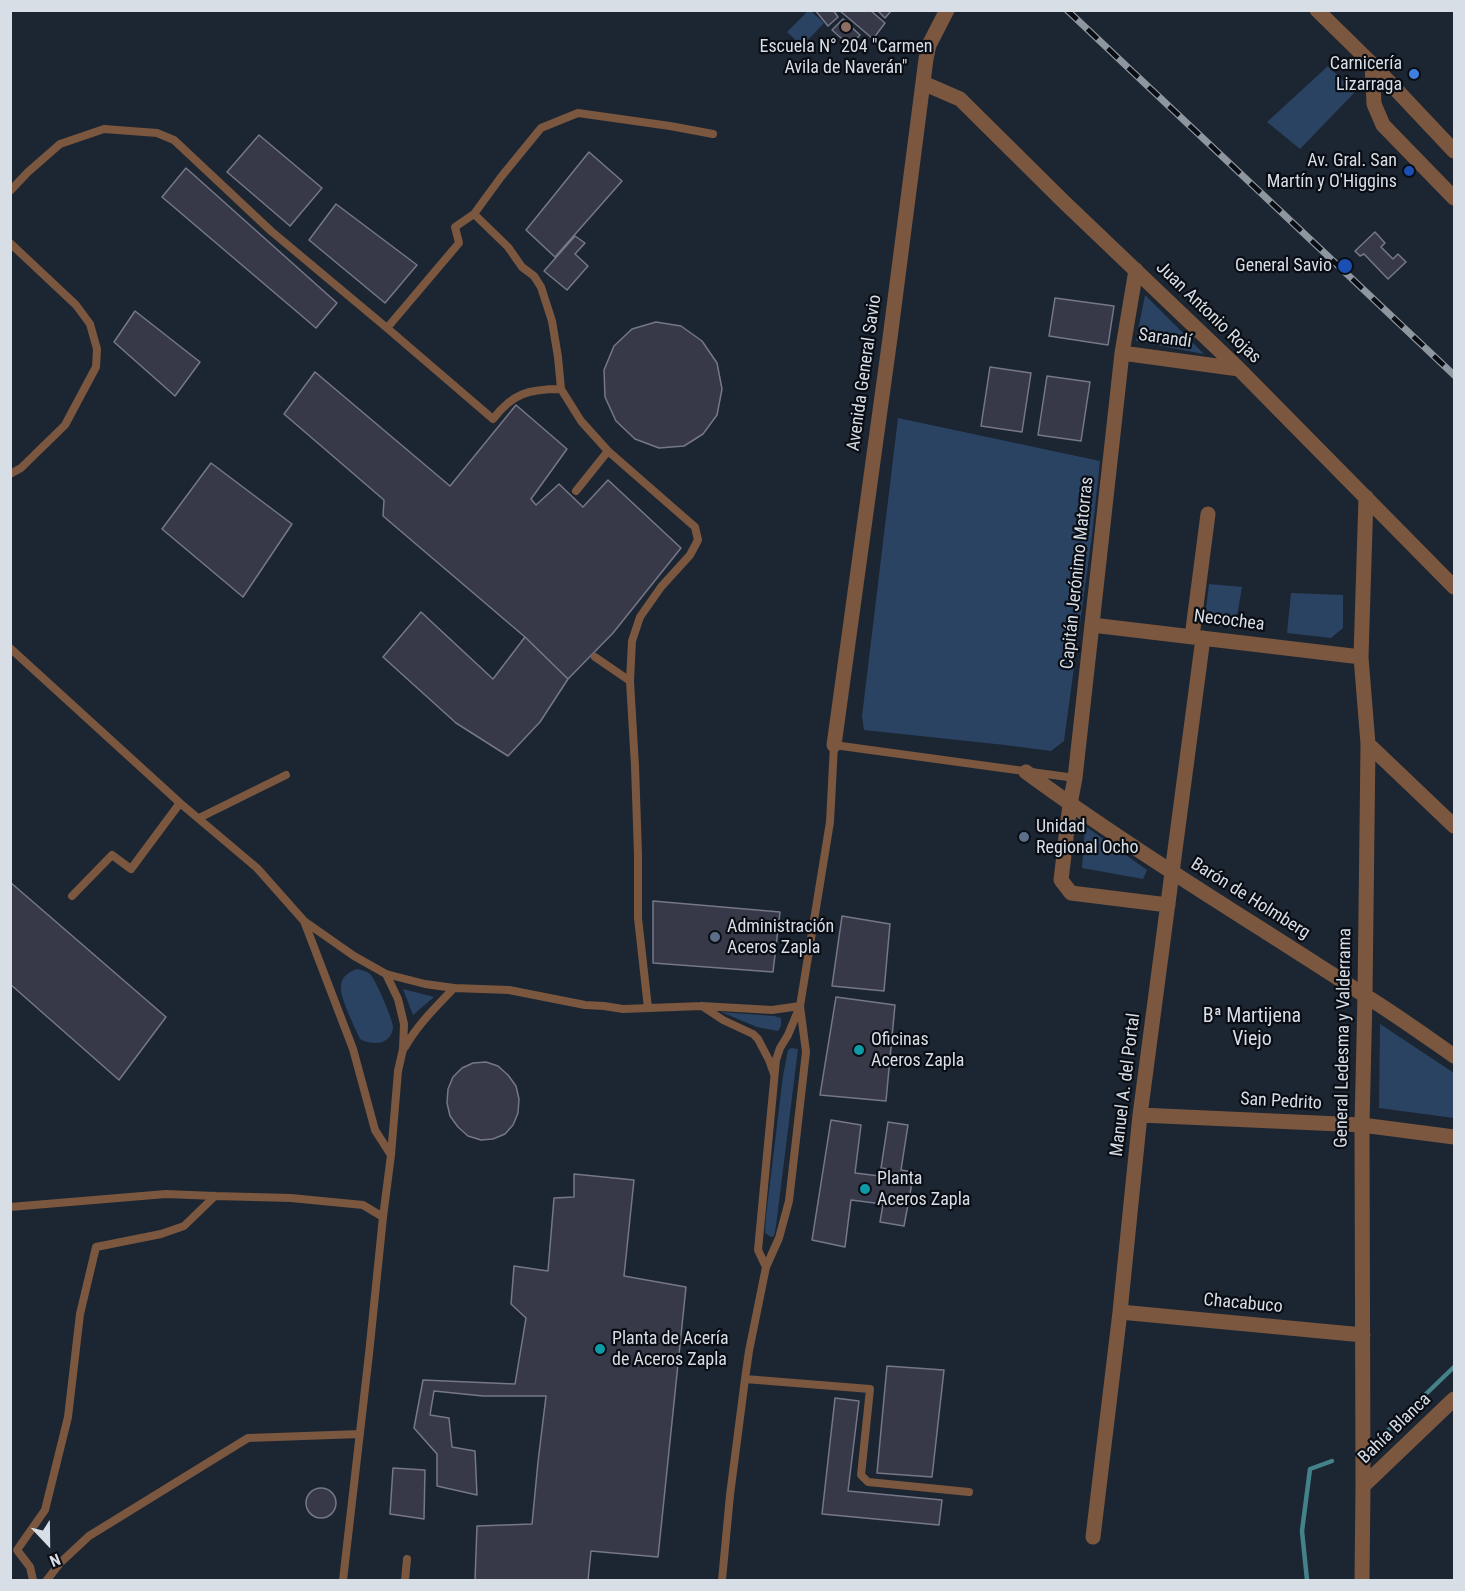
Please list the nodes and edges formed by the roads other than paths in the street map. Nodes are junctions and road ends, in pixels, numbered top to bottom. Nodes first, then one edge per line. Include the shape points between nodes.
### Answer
1 (947, 10) edge
2 (1317, 10) edge
3 (1372, 64) junction
4 (923, 83) junction
5 (713, 134) dead end
6 (1455, 152) edge
7 (10, 191) edge
8 (1455, 198) edge
9 (474, 214) junction
10 (10, 243) edge
11 (1136, 270) junction
12 (387, 328) junction
13 (1122, 353) junction
14 (1239, 369) junction
15 (561, 389) junction
16 (608, 451) junction
17 (10, 474) edge
18 (576, 491) dead end
19 (1366, 497) junction
20 (1208, 514) dead end
21 (1455, 587) edge
22 (1092, 625) junction
23 (1198, 637) junction
24 (10, 648) edge
25 (595, 657) dead end
26 (1361, 657) junction
27 (630, 681) junction
28 (1368, 744) junction
29 (834, 745) junction
30 (1026, 772) junction
31 (286, 775) dead end
32 (1075, 778) junction
33 (180, 803) junction
34 (1070, 804) junction
35 (199, 818) junction
36 (1455, 825) edge
37 (1173, 874) junction
38 (72, 896) dead end
39 (1168, 905) junction
40 (304, 921) junction
41 (386, 974) junction
42 (454, 988) junction
43 (1365, 995) junction
44 (702, 1006) junction
45 (800, 1006) junction
46 (648, 1008) junction
47 (403, 1049) junction
48 (1455, 1056) edge
49 (775, 1078) junction
50 (1140, 1115) junction
51 (1362, 1125) junction
52 (1455, 1137) edge
53 (391, 1155) junction
54 (215, 1196) junction
55 (10, 1207) edge
56 (383, 1217) junction
57 (765, 1267) junction
58 (1120, 1312) junction
59 (1363, 1335) junction
60 (745, 1379) junction
61 (1455, 1399) edge
62 (360, 1434) junction
63 (1363, 1486) junction
64 (969, 1492) dead end
65 (1093, 1537) dead end
66 (407, 1559) dead end
67 (33, 1581) edge
68 (47, 1581) edge
69 (343, 1581) edge
70 (405, 1581) edge
71 (722, 1581) edge
72 (1362, 1581) edge

1 - 4 street, Avenida General Savio via 929,45
2 - 3 street
3 - 6 street
3 - 8 street via 1374,104 1383,125
4 - 11 street, Juan Antonio Rojas via 960,99
4 - 29 street, Avenida General Savio
5 - 9 lane via 578,113 541,128
7 - 12 lane via 60,144 104,129 157,133 174,140 271,231
9 - 12 lane via 455,227 459,243
9 - 15 lane via 541,287 552,321
10 - 17 lane via 76,305 90,324 97,349 96,367 65,425
11 - 13 street, Capitán Jerónimo Matorras
11 - 14 street, Juan Antonio Rojas
12 - 15 lane via 493,419 504,405 525,393
13 - 14 street, Sarandí
13 - 22 street, Capitán Jerónimo Matorras
14 - 19 street, Juan Antonio Rojas
15 - 16 lane via 581,421
16 - 18 lane
16 - 27 lane via 695,527 698,540 640,617 632,640
19 - 21 street, Juan Antonio Rojas
19 - 26 street, General Ledesma y Valderrama
20 - 23 street, Manuel A. del Portal
22 - 23 street, Necochea
22 - 32 street, Capitán Jerónimo Matorras
23 - 26 street, Necochea
23 - 37 street, Manuel A. del Portal
24 - 33 lane
25 - 27 lane
26 - 28 street, General Ledesma y Valderrama
27 - 46 lane via 638,918
28 - 36 street
28 - 43 street, General Ledesma y Valderrama
29 - 30 lane
29 - 45 lane via 830,822
30 - 32 lane
30 - 34 street, Barón de Holmberg
31 - 35 lane
32 - 34 street, Capitán Jerónimo Matorras
33 - 35 lane
33 - 38 lane via 131,870 112,855
34 - 37 street, Barón de Holmberg
34 - 39 street, Capitán Jerónimo Matorras via 1061,880 1071,893
35 - 40 lane via 257,868
37 - 39 street, Manuel A. del Portal
37 - 43 street, Barón de Holmberg
39 - 50 street, Manuel A. del Portal
40 - 41 lane
40 - 53 lane via 353,1049 375,1130
41 - 42 lane
41 - 47 lane via 404,1024
42 - 46 lane via 509,990 585,1005
42 - 47 lane via 414,1031
43 - 48 street, Barón de Holmberg
43 - 51 street, General Ledesma y Valderrama
44 - 45 lane via 772,1010
44 - 46 lane
44 - 49 lane via 753,1034
45 - 49 lane via 780,1048
45 - 57 lane via 806,1052 789,1201 779,1238
47 - 53 lane
49 - 57 lane via 759,1250
50 - 51 street, San Pedrito
50 - 58 street, Manuel A. del Portal
51 - 52 street, San Pedrito
51 - 59 street, General Ledesma y Valderrama
53 - 56 lane
54 - 55 lane via 166,1194
54 - 56 lane via 363,1205
54 - 67 lane via 184,1226 96,1247 80,1314 68,1417 48,1500 18,1551 30,1567
56 - 62 lane
57 - 60 lane
58 - 59 street, Chacabuco
58 - 65 street, Manuel A. del Portal
59 - 63 street, General Ledesma y Valderrama
60 - 64 lane via 870,1389 861,1475 868,1482
60 - 71 lane
61 - 63 street, Bahía Blanca
62 - 68 lane via 248,1438 89,1536
62 - 69 lane
63 - 72 street, General Ledesma y Valderrama
66 - 70 lane

